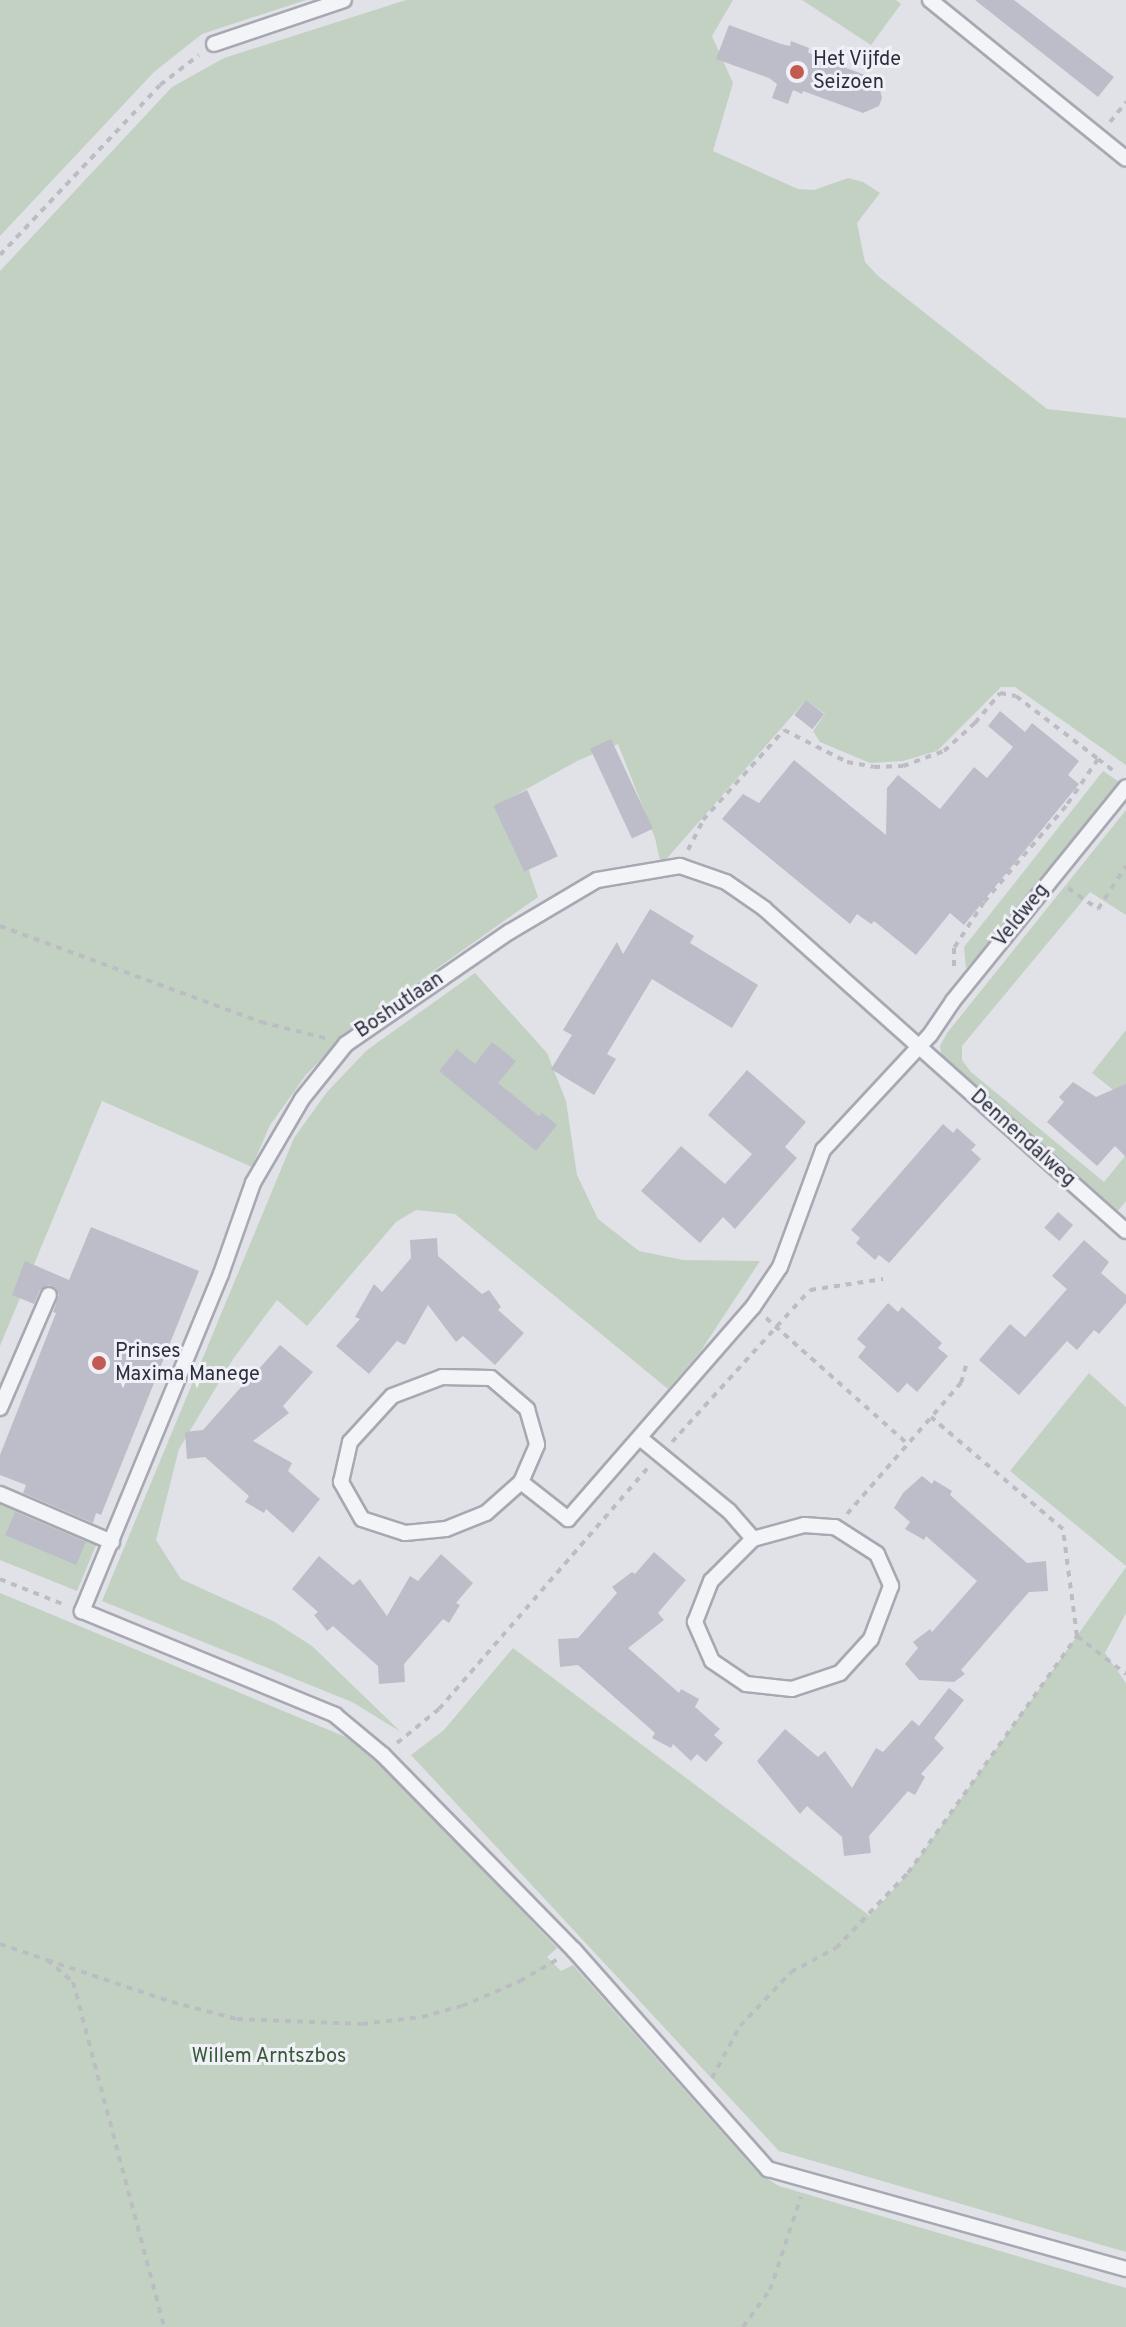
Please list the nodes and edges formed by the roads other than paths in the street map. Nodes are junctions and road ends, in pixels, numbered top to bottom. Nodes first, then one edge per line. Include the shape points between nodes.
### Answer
1 (344, 0) edge
2 (930, 0) edge
3 (214, 44) road end
4 (1126, 159) edge
5 (1126, 787) edge
6 (919, 1045) junction
7 (1126, 1231) edge
8 (49, 1295) dead end
9 (0, 1408) edge
10 (640, 1438) junction
11 (521, 1482) junction
12 (0, 1494) edge
13 (753, 1539) junction
14 (112, 1542) junction
15 (1126, 2269) edge

1 - 3 lane
2 - 4 lane
5 - 6 lane, Veldweg
6 - 7 lane, Dennendalweg
6 - 10 lane, Veldweg via 823,1150 780,1267 753,1307
6 - 14 lane, Boshutlaan via 765,909 726,882 680,866 597,880 509,932 346,1044 302,1099 253,1183
8 - 9 lane
10 - 11 lane, Veldweg via 568,1519
10 - 13 lane via 729,1511
11 - 11 lane via 537,1445 527,1409 491,1378 442,1377 392,1396 350,1442 341,1482 362,1519 405,1533 446,1529 486,1513
12 - 14 lane
13 - 13 lane via 804,1525 835,1527 877,1554 891,1586 871,1639 840,1673 792,1689 746,1684 712,1661 695,1622 711,1581
14 - 15 lane, Boshutlaan via 82,1611 335,1715 383,1755 574,1950 768,2169

